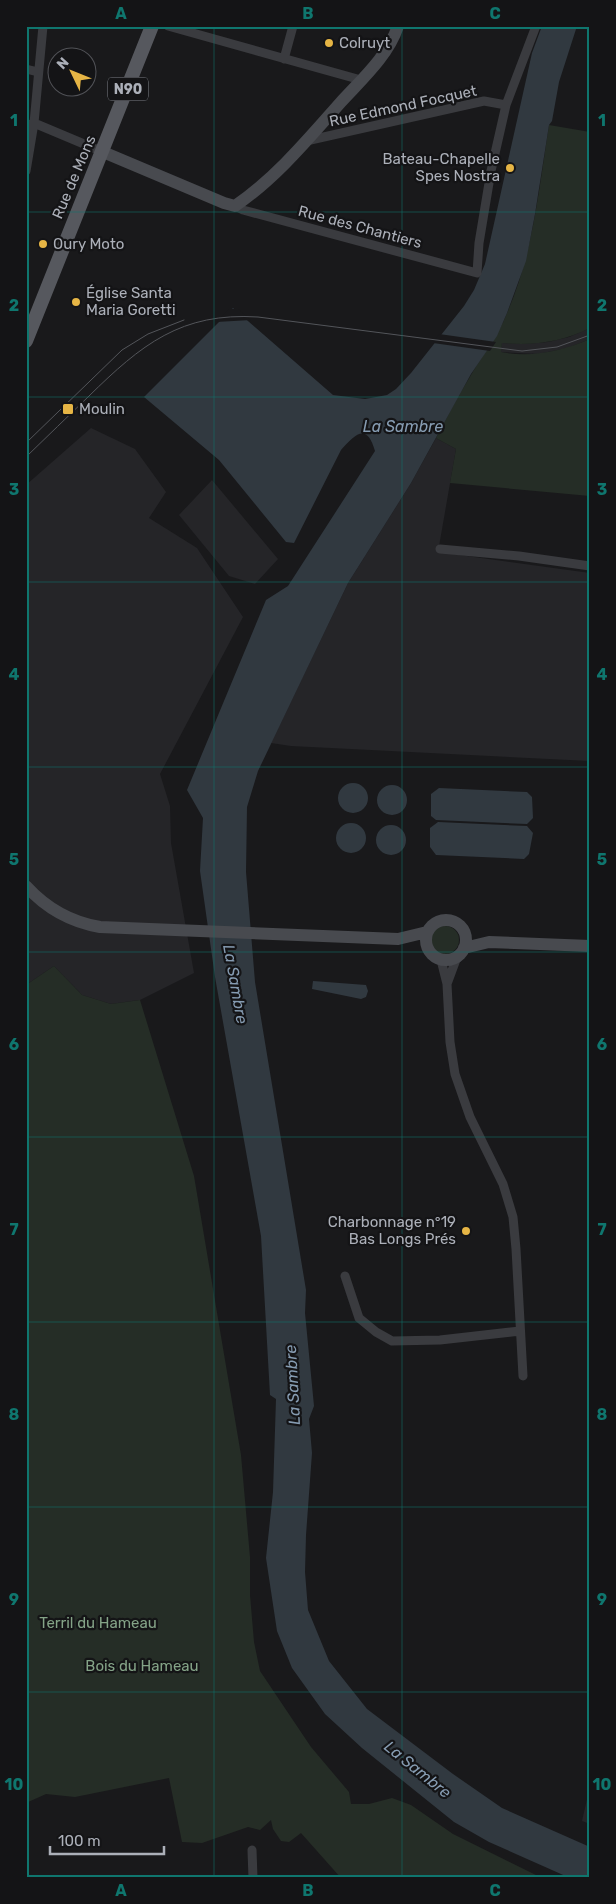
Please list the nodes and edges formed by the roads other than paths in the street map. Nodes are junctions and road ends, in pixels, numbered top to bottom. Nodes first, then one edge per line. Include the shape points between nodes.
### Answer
1 (43, 26) edge
2 (152, 26) edge
3 (168, 26) edge
4 (292, 26) edge
5 (398, 26) edge
6 (536, 26) edge
7 (284, 59) junction
8 (26, 69) edge
9 (38, 72) junction
10 (361, 80) junction
11 (506, 105) junction
12 (30, 125) edge
13 (306, 141) junction
14 (103, 152) junction
15 (26, 172) edge
16 (236, 206) junction
17 (26, 341) edge
18 (440, 549) dead end
19 (590, 566) edge
20 (26, 886) edge
21 (428, 932) junction
22 (464, 934) junction
23 (398, 939) junction
24 (489, 942) junction
25 (590, 946) edge
26 (427, 948) junction
27 (460, 952) junction
28 (441, 960) junction
29 (447, 984) junction
30 (345, 1276) dead end
31 (520, 1331) junction
32 (523, 1376) dead end
33 (252, 1850) dead end
34 (253, 1878) edge

1 - 9 street
2 - 14 main road, Rue de Mons / N90
3 - 7 street
4 - 7 street
5 - 10 street via 388,49
6 - 11 street
7 - 10 street
8 - 9 street
9 - 12 street
10 - 13 street
11 - 13 street, Rue Edmond Focquet via 484,102
11 - 16 street, Rue des Chantiers via 491,171 477,272
12 - 14 street
12 - 15 street
13 - 16 street via 255,192
14 - 16 street via 224,204
14 - 17 main road, Rue de Mons / N90 via 88,182
18 - 19 street
20 - 23 street via 56,912 82,923 112,928
21 - 22 street via 435,924 446,921 457,924
21 - 23 street
21 - 26 street
22 - 24 street
22 - 27 street
23 - 26 street
24 - 25 street
24 - 27 street
26 - 28 street
27 - 28 street via 449,960
27 - 29 street
28 - 29 street
29 - 31 street via 455,1074 470,1117 503,1184 512,1217
30 - 31 street via 359,1318 392,1340 440,1340
31 - 32 street
33 - 34 street

